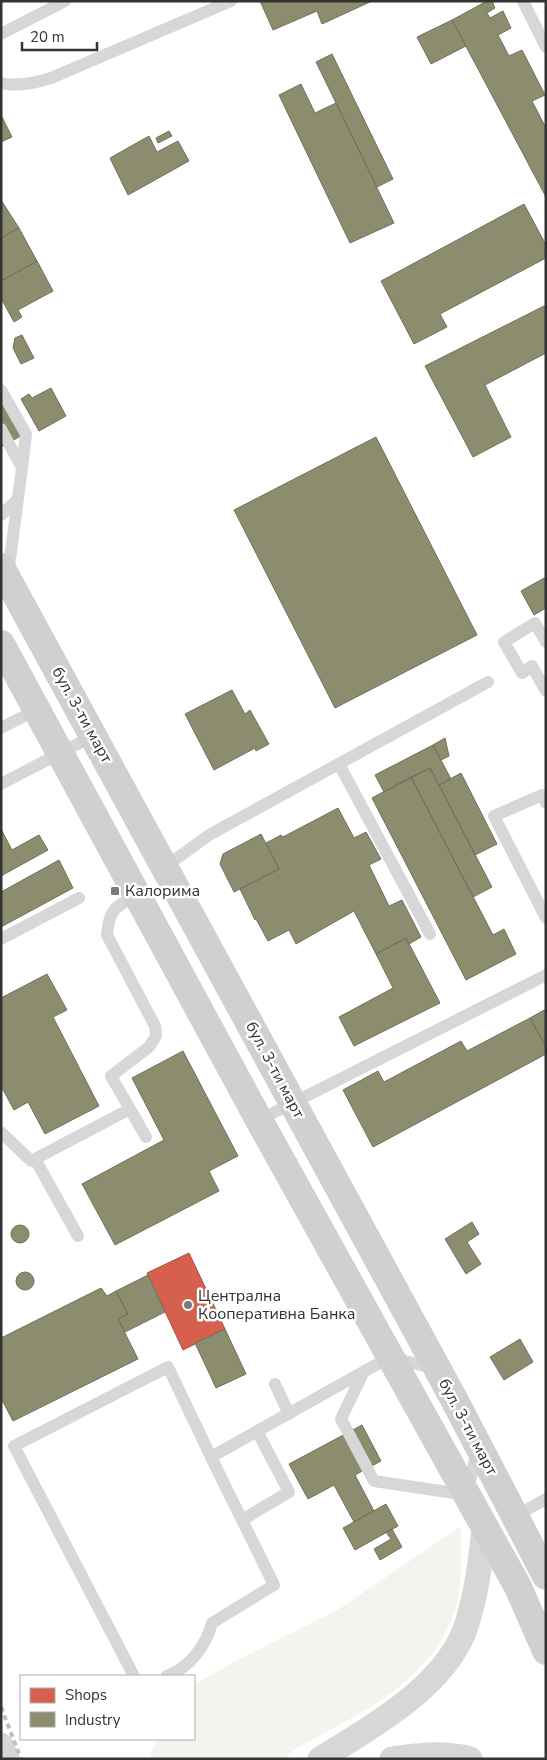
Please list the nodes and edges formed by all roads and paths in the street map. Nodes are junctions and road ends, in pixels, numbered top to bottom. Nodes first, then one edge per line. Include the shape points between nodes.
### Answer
1 (65, 1) edge
2 (231, 1) edge
3 (523, 1) edge
4 (1, 34) edge
5 (546, 47) edge
6 (1, 83) edge
7 (1, 390) edge
8 (1, 429) edge
9 (22, 468) junction
10 (17, 500) junction
11 (1, 515) edge
12 (4, 573) edge
13 (546, 642) edge
14 (1, 644) edge
15 (488, 682) dead end
16 (546, 691) edge
17 (36, 710) junction
18 (1, 728) edge
19 (93, 736) junction
20 (60, 753) junction
21 (339, 764) junction
22 (1, 784) edge
23 (546, 803) edge
24 (165, 867) junction
25 (137, 895) junction
26 (78, 898) dead end
27 (546, 918) edge
28 (430, 934) dead end
29 (1, 939) edge
30 (546, 975) edge
31 (293, 1103) junction
32 (130, 1109) junction
33 (259, 1120) junction
34 (1, 1132) edge
35 (146, 1137) dead end
36 (35, 1159) junction
37 (78, 1236) dead end
38 (390, 1357) junction
39 (438, 1370) junction
40 (364, 1371) junction
41 (275, 1384) dead end
42 (289, 1414) junction
43 (257, 1431) junction
44 (479, 1446) junction
45 (211, 1458) junction
46 (466, 1495) junction
47 (546, 1499) edge
48 (515, 1516) junction
49 (242, 1520) junction
50 (484, 1527) junction
51 (546, 1576) edge
52 (546, 1651) edge
53 (133, 1675) edge
54 (170, 1675) edge
55 (1, 1745) edge
56 (7, 1759) edge
57 (320, 1759) edge
58 (392, 1759) edge
59 (470, 1759) edge

1 - 4 lane
2 - 6 lane via 51,78 34,84
3 - 5 lane
7 - 9 lane via 26,434
8 - 9 lane
9 - 10 lane
10 - 11 lane
10 - 12 lane
12 - 19 main road, бул. 3-ти март
13 - 16 lane via 535,623 504,642 522,673 532,666
14 - 17 main road, бул. 3-ти март
15 - 21 lane
17 - 18 lane
17 - 20 main road, бул. 3-ти март
19 - 20 lane
19 - 24 main road, бул. 3-ти март
20 - 22 lane
20 - 25 main road, бул. 3-ти март
21 - 24 lane via 209,835
21 - 28 lane
23 - 27 lane via 542,795 494,816
24 - 31 main road, бул. 3-ти март
25 - 32 lane via 114,908 108,921 107,935 155,1026 156,1036 149,1047 112,1076
25 - 33 main road, бул. 3-ти март
26 - 29 lane
30 - 31 lane
31 - 33 lane
31 - 39 main road, бул. 3-ти март
32 - 35 lane
32 - 36 lane
33 - 38 main road, бул. 3-ти март
34 - 36 lane via 31,1161
36 - 37 lane
38 - 39 lane
38 - 40 lane
38 - 46 main road, бул. 3-ти март
39 - 44 main road, бул. 3-ти март
40 - 42 lane
40 - 46 lane via 341,1419 374,1481
41 - 42 lane
42 - 43 lane
43 - 45 lane
43 - 49 lane via 289,1492
44 - 46 lane
44 - 48 main road, бул. 3-ти март
45 - 49 lane
45 - 53 lane via 168,1368 14,1446
46 - 50 main road, бул. 3-ти март
47 - 48 lane
48 - 51 main road, бул. 3-ти март
49 - 54 lane via 274,1585 212,1623 208,1639 181,1671
50 - 52 main road, бул. 3-ти март via 518,1587
50 - 57 street via 471,1607 463,1633 446,1661 427,1685 406,1702
55 - 56 street
58 - 59 street via 414,1755

